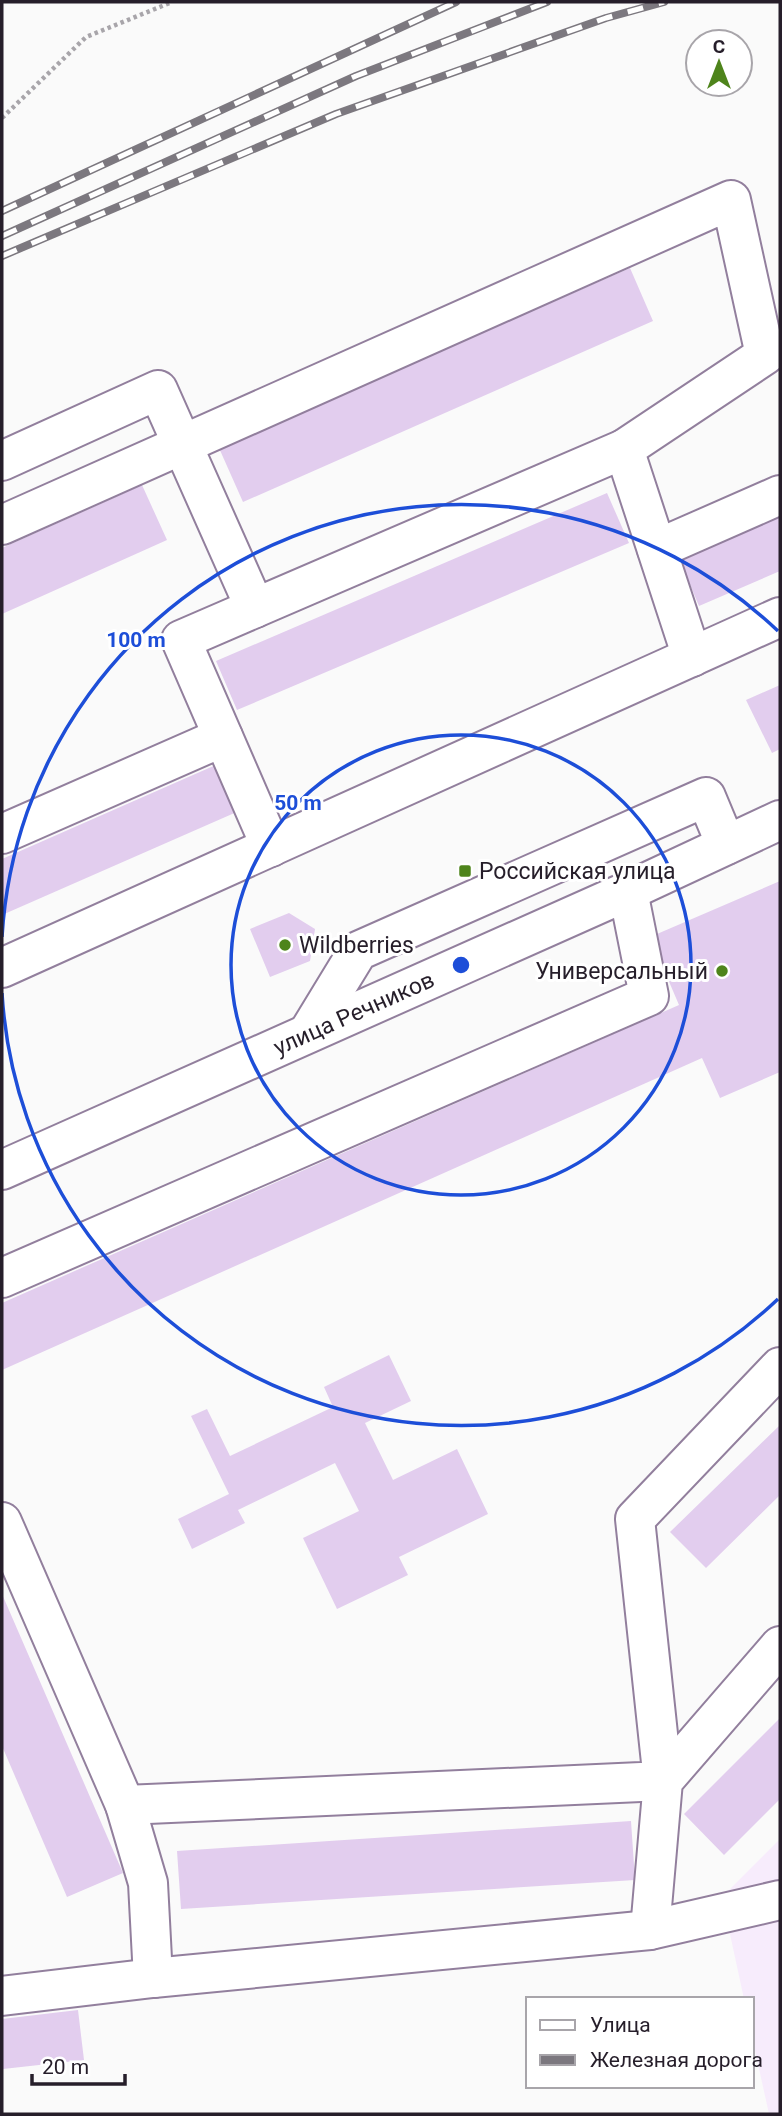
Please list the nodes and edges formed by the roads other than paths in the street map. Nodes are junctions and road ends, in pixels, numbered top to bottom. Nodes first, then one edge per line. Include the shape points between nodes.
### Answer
1 (773, 347) edge
2 (183, 445) junction
3 (625, 449) junction
4 (2, 461) edge
5 (780, 495) edge
6 (2, 525) edge
7 (657, 549) junction
8 (255, 608) junction
9 (780, 617) edge
10 (692, 657) junction
11 (223, 737) junction
12 (780, 820) edge
13 (2, 834) edge
14 (726, 845) junction
15 (271, 847) junction
16 (628, 891) junction
17 (2, 968) edge
18 (308, 1033) junction
19 (2, 1170) edge
20 (2, 1278) edge
21 (780, 1367) edge
22 (2, 1522) edge
23 (780, 1646) edge
24 (663, 1781) junction
25 (125, 1805) junction
26 (780, 1899) edge
27 (650, 1930) junction
28 (153, 1978) junction
29 (2, 1996) edge

1 - 2 street via 731,200
1 - 3 street
2 - 4 street via 158,390
2 - 6 street
2 - 8 street
3 - 7 street
3 - 8 street
5 - 7 street
7 - 10 street
8 - 11 street via 181,640
9 - 10 street
10 - 15 street
11 - 13 street
11 - 15 street
12 - 14 street, улица Речников
14 - 16 street, улица Речников
14 - 18 street via 706,797 358,951
15 - 17 street
16 - 18 street, улица Речников
16 - 20 street via 649,996
18 - 19 street, улица Речников
21 - 24 street via 635,1519
22 - 25 street
23 - 24 street
24 - 25 street
24 - 27 street
25 - 28 street via 148,1883
26 - 27 street
27 - 28 street
28 - 29 street

